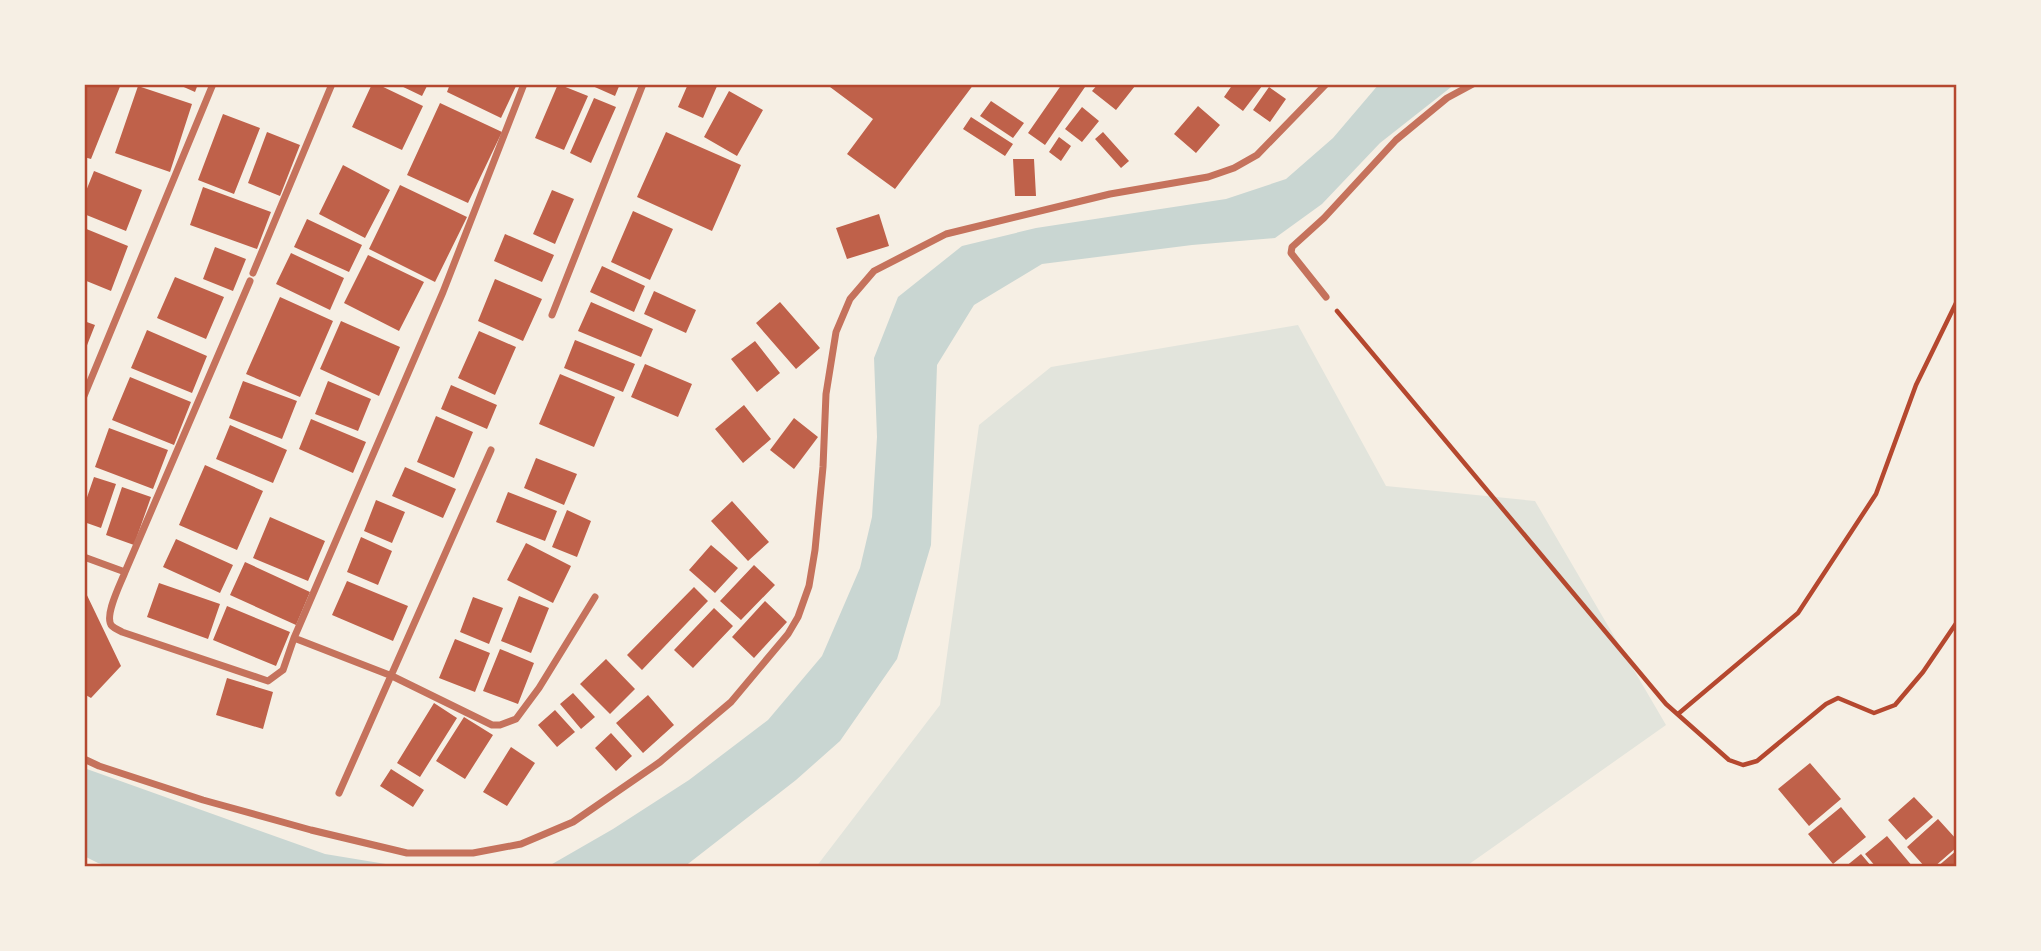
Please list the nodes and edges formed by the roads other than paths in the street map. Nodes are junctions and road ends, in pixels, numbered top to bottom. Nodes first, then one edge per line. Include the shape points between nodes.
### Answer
1 (213, 84) edge
2 (332, 84) edge
3 (524, 84) edge
4 (643, 84) edge
5 (1326, 84) edge
6 (1474, 84) edge
7 (253, 272) dead end
8 (250, 281) dead end
9 (1326, 297) road end
10 (552, 315) dead end
11 (84, 396) edge
12 (491, 450) dead end
13 (84, 557) edge
14 (125, 572) junction
15 (595, 597) dead end
16 (294, 638) junction
17 (392, 676) junction
18 (84, 759) edge
19 (339, 793) dead end

1 - 11 street
2 - 7 street
3 - 16 street via 443,292
4 - 10 street
5 - 18 street via 1257,155 1234,168 946,234 874,271 850,299 836,332 826,394 816,550 798,617 731,702 660,762 573,822 521,844 473,853 407,853 204,800
6 - 9 street via 1447,98 1396,140 1292,247 1291,253
8 - 14 street
12 - 17 street
13 - 14 street
14 - 16 street via 109,620 122,632 268,681 283,670
15 - 17 street via 516,719 492,725
16 - 17 street
17 - 19 street

